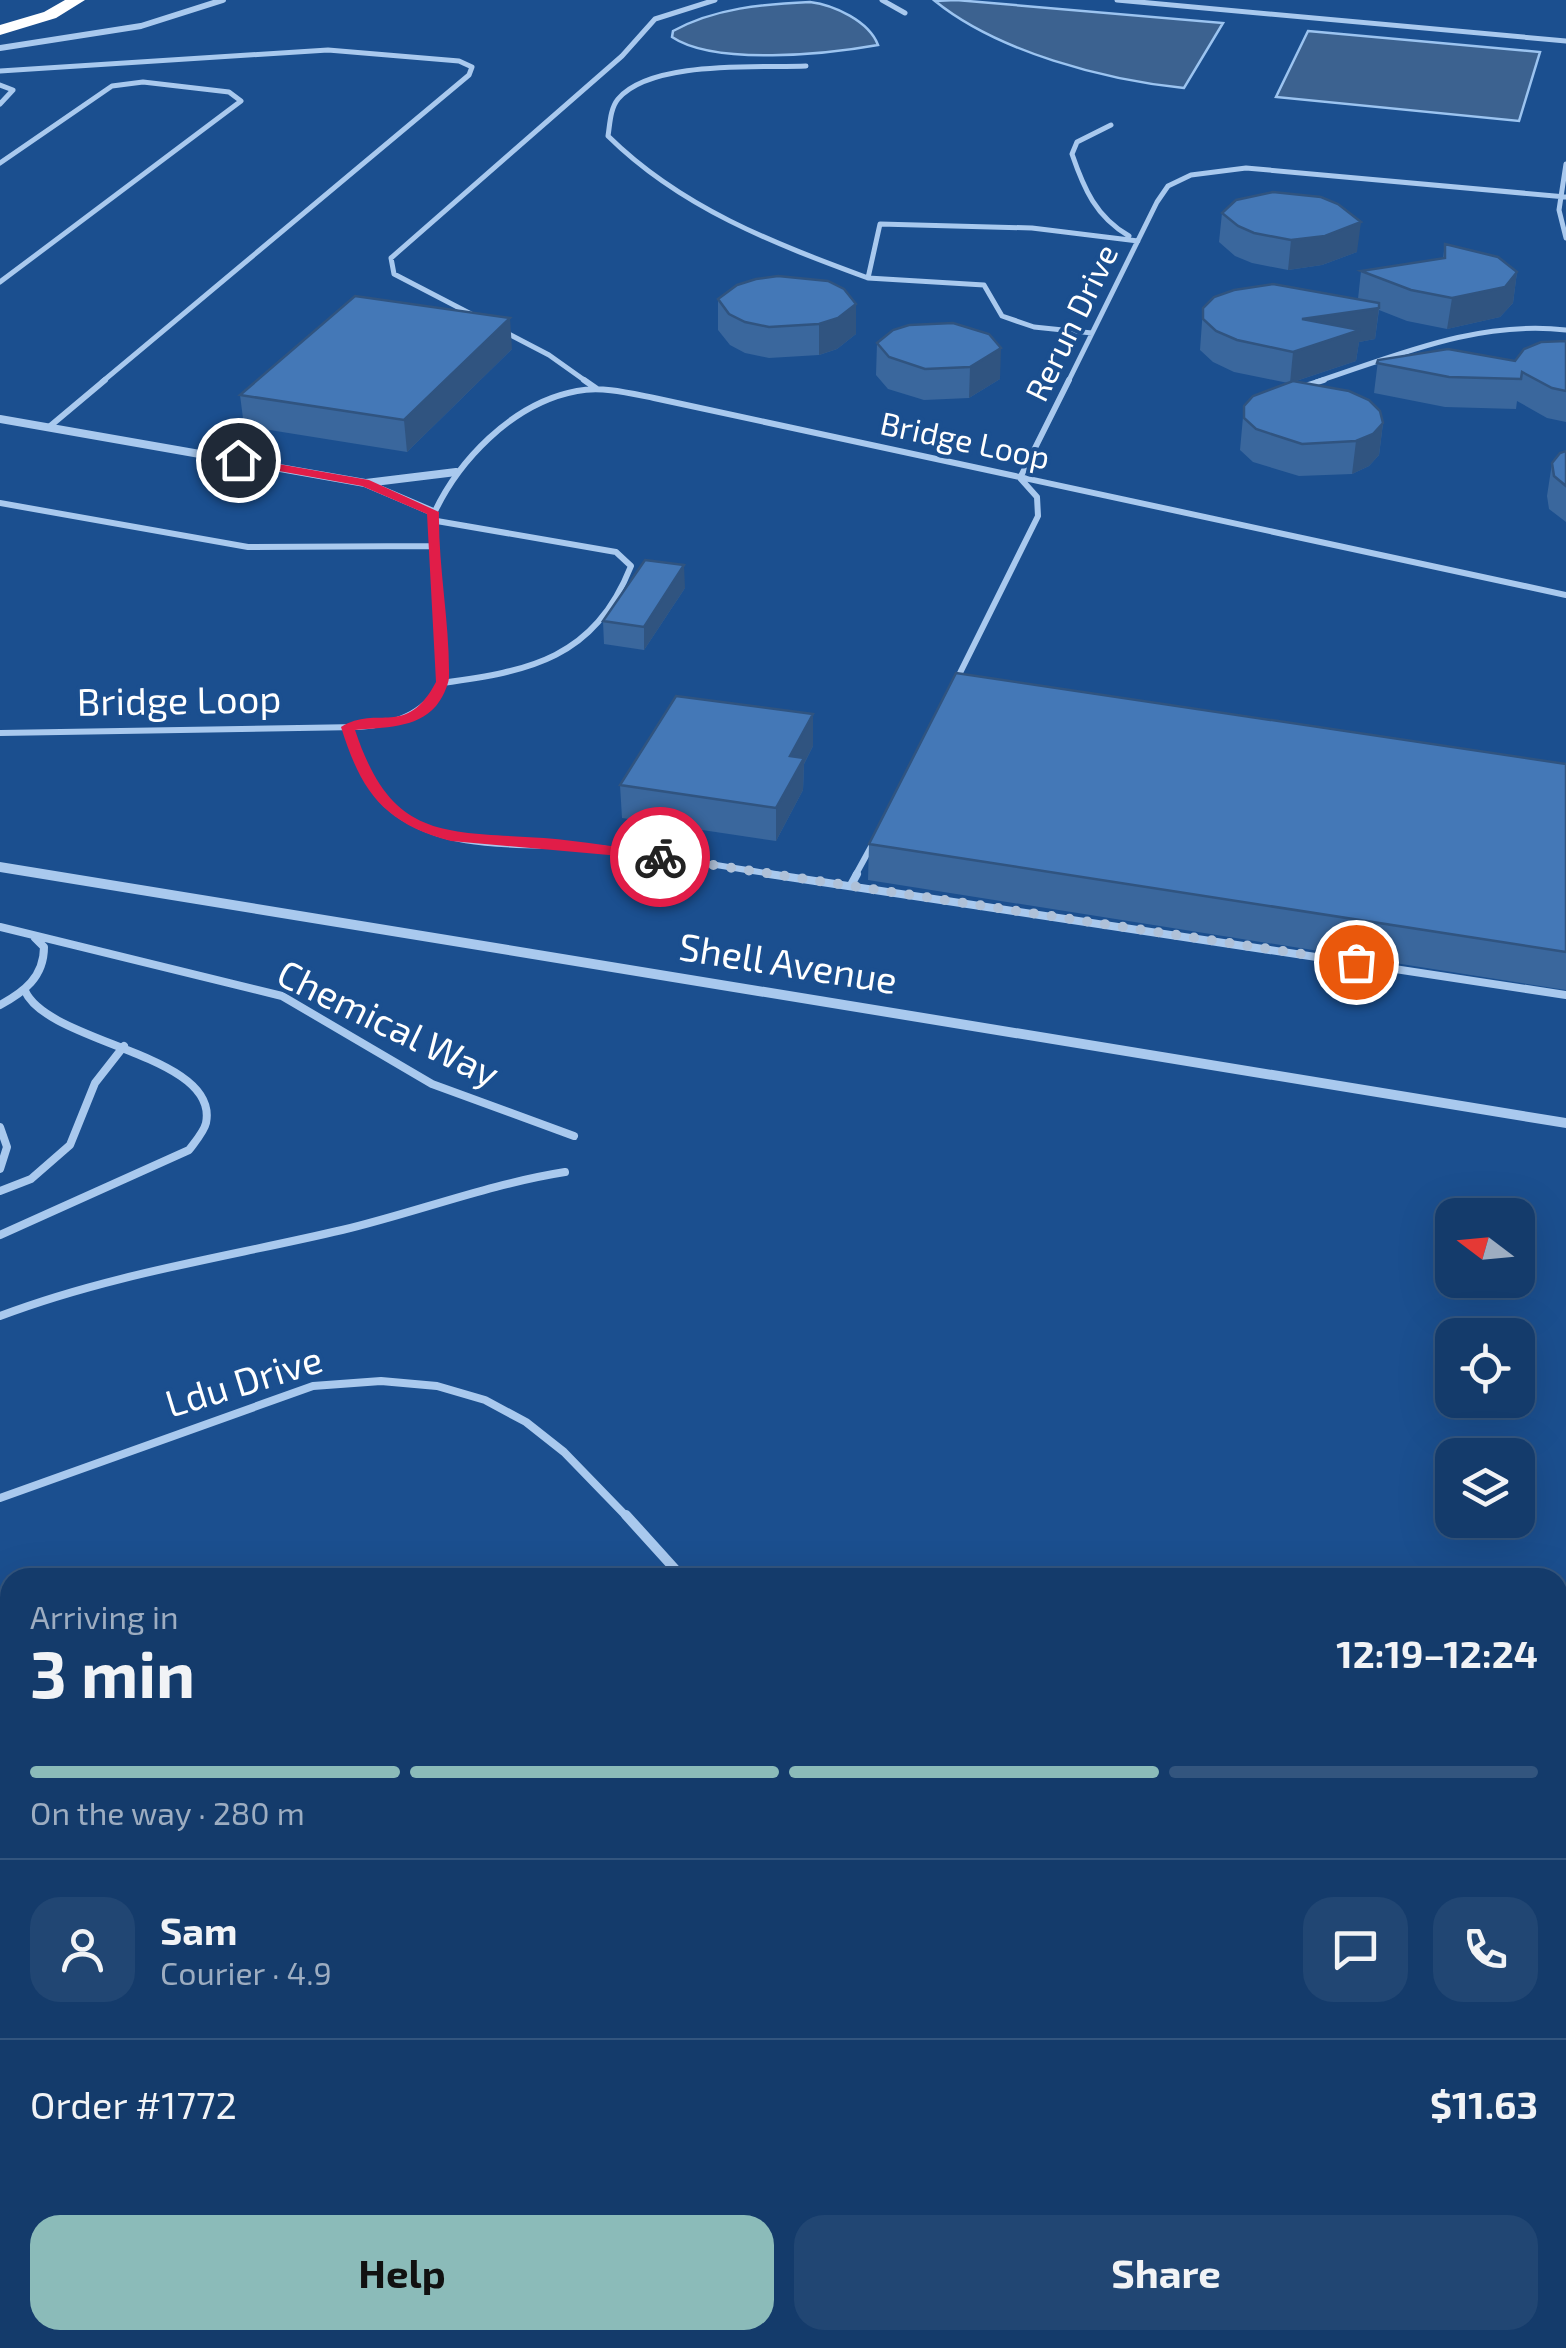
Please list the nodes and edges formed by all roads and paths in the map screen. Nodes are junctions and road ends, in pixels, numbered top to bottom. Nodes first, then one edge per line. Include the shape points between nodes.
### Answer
1 (44, 0) edge
2 (77, 0) edge
3 (224, 0) edge
4 (716, 0) edge
5 (882, 0) edge
6 (1117, 0) edge
7 (905, 13) dead end
8 (0, 18) edge
9 (0, 30) edge
10 (1566, 42) edge
11 (0, 48) edge
12 (806, 66) dead end
13 (0, 71) edge
14 (0, 85) edge
15 (0, 104) edge
16 (1111, 124) dead end
17 (0, 163) edge
18 (1566, 164) edge
19 (1562, 197) edge
20 (1566, 238) edge
21 (1138, 241) junction
22 (868, 278) junction
23 (0, 282) edge
24 (480, 319) edge
25 (498, 328) edge
26 (1566, 330) edge
27 (1092, 333) junction
28 (1296, 388) edge
29 (598, 390) junction
30 (0, 419) edge
31 (50, 427) junction
32 (456, 472) junction
33 (1020, 478) junction
34 (365, 483) junction
35 (0, 503) edge
36 (432, 516) junction
37 (432, 546) junction
38 (1566, 595) edge
39 (442, 682) junction
40 (948, 696) edge
41 (347, 727) junction
42 (0, 733) edge
43 (874, 842) edge
44 (0, 867) edge
45 (851, 885) junction
46 (0, 928) edge
47 (32, 935) junction
48 (24, 991) junction
49 (1566, 995) edge
50 (0, 1004) edge
51 (124, 1046) junction
52 (1566, 1123) edge
53 (0, 1127) edge
54 (574, 1136) dead end
55 (0, 1169) edge
56 (565, 1172) dead end
57 (0, 1191) edge
58 (0, 1235) edge
59 (0, 1316) edge
60 (0, 1498) edge
61 (673, 1568) edge

1 - 8 highway
2 - 9 highway
3 - 11 street via 141,26
4 - 24 lane via 654,19 622,56 391,258 394,274
5 - 7 lane
6 - 10 lane
12 - 22 lane via 672,74 636,85 620,96 608,136 628,160 744,231
13 - 31 lane via 328,50 472,67
14 - 15 lane via 13,90
16 - 21 lane via 1077,142 1072,154 1106,224
17 - 23 lane via 112,86 143,82 229,92 241,101
18 - 19 lane
19 - 20 lane via 1558,218
19 - 21 lane, Rerun Drive via 1221,168 1168,186
21 - 22 lane via 1032,228 880,224
21 - 27 lane, Rerun Drive
22 - 27 lane via 984,285 1002,316
25 - 29 lane
26 - 28 lane via 1500,326
27 - 33 lane, Rerun Drive
29 - 32 lane, Bridge Loop via 538,404
29 - 33 lane, Bridge Loop
30 - 31 street
31 - 34 street
32 - 34 street
32 - 36 lane, Bridge Loop
33 - 38 lane, Bridge Loop
33 - 40 lane via 1037,497 1038,516
34 - 36 street
35 - 37 lane via 248,547
36 - 37 lane
36 - 39 lane via 616,552 632,566 586,638 558,658 516,672
37 - 39 lane
39 - 41 lane, Bridge Loop via 432,703 416,715
41 - 42 lane, Bridge Loop
41 - 45 lane via 375,792 422,828 451,837 598,848
43 - 45 lane
44 - 52 street, Shell Avenue
45 - 49 lane
46 - 47 lane, Chemical Way
47 - 48 lane via 44,946 46,960
47 - 54 lane, Chemical Way via 282,996 432,1084
48 - 50 lane
48 - 51 lane via 47,1018
51 - 57 lane via 95,1083 70,1145 31,1178
51 - 58 lane via 194,1089 208,1108 203,1136 162,1164
53 - 55 lane via 8,1147
56 - 59 lane via 114,1280
60 - 61 lane, Ldu Drive via 313,1386 407,1381 498,1403 534,1424

